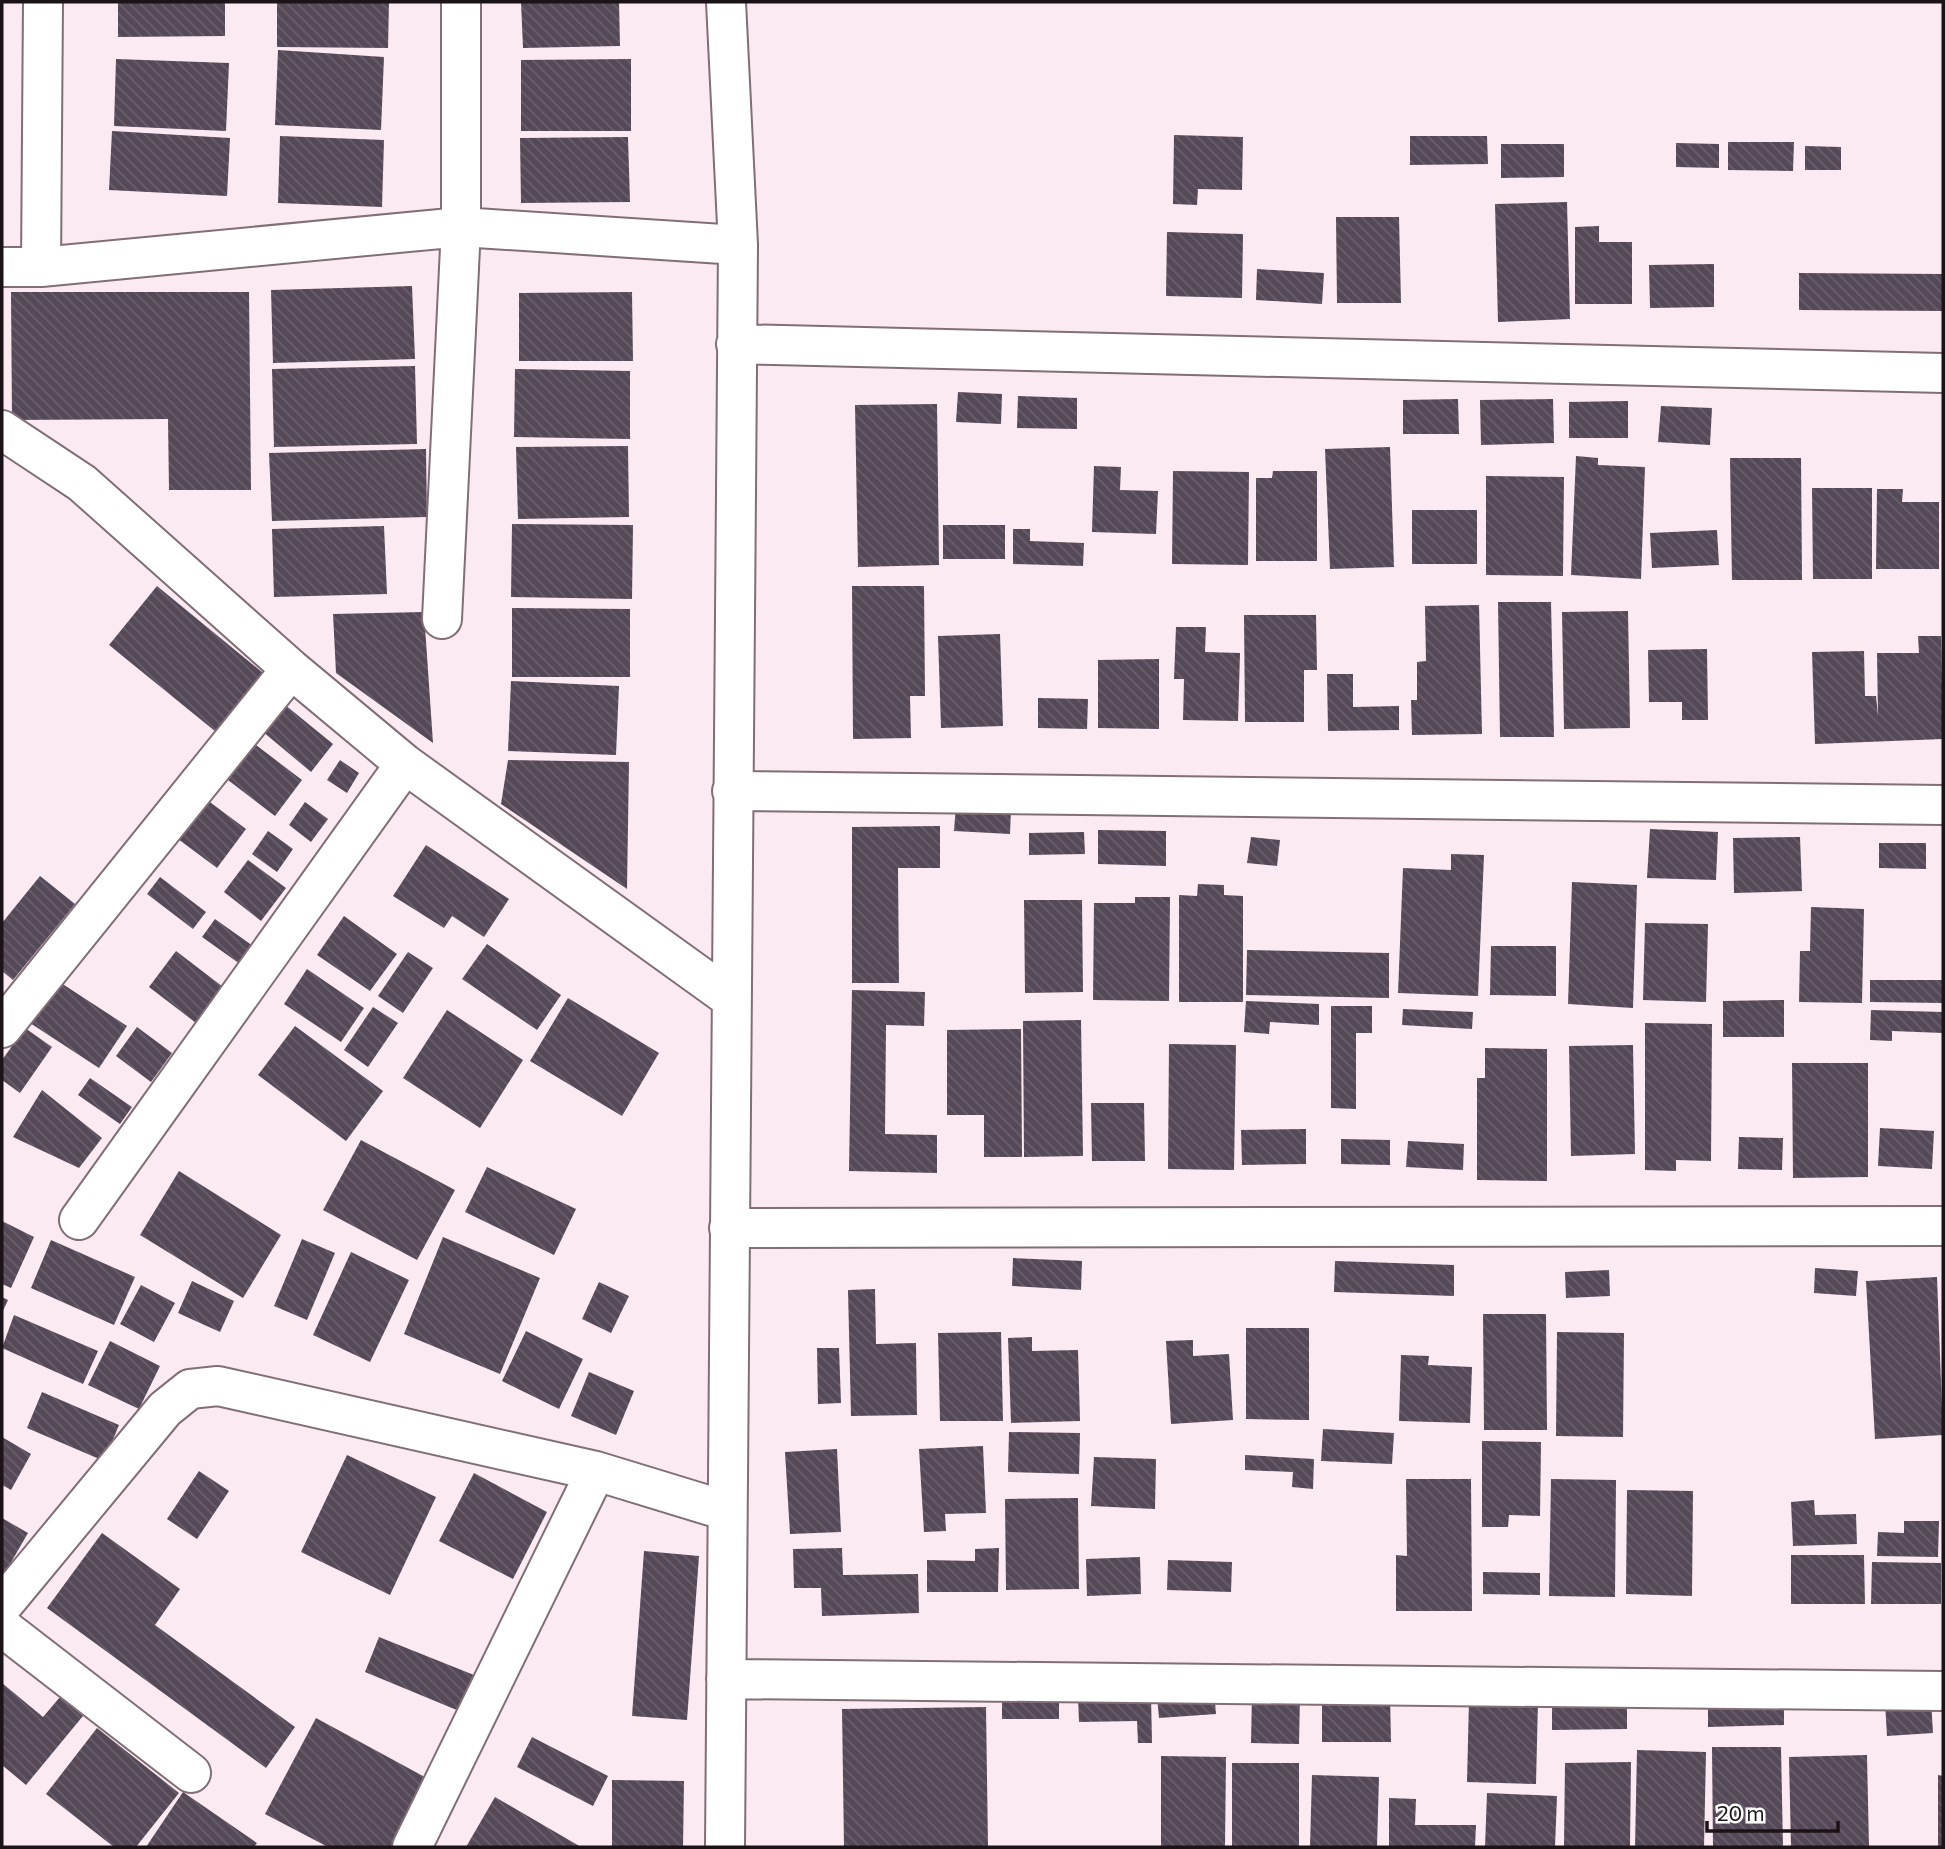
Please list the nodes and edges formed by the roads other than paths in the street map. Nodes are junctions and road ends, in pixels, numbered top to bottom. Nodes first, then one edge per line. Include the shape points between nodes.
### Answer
1 (43, 2) edge
2 (461, 2) edge
3 (726, 2) edge
4 (461, 227) junction
5 (738, 245) junction
6 (2, 267) edge
7 (41, 267) junction
8 (736, 344) junction
9 (1943, 373) edge
10 (2, 430) edge
11 (442, 619) dead end
12 (291, 669) junction
13 (405, 764) junction
14 (732, 791) junction
15 (1943, 805) edge
16 (730, 998) junction
17 (2, 1028) edge
18 (79, 1220) dead end
19 (1943, 1226) edge
20 (729, 1228) junction
21 (596, 1471) junction
22 (727, 1511) junction
23 (2, 1606) edge
24 (2, 1627) edge
25 (726, 1679) junction
26 (1943, 1691) edge
27 (191, 1773) dead end
28 (412, 1847) edge
29 (725, 1847) edge

1 - 7 street
2 - 4 street
3 - 5 street
4 - 5 street
4 - 7 street
4 - 11 street
5 - 8 street
6 - 7 street
8 - 9 street
8 - 14 street
10 - 12 street via 82,483
12 - 13 street
12 - 17 street
13 - 16 street
13 - 18 street
14 - 15 street
14 - 16 street
16 - 20 street
19 - 20 street
20 - 22 street
21 - 22 street
21 - 23 street via 218,1386 190,1389 165,1409
21 - 28 street
22 - 25 street
24 - 27 street
25 - 26 street
25 - 29 street

